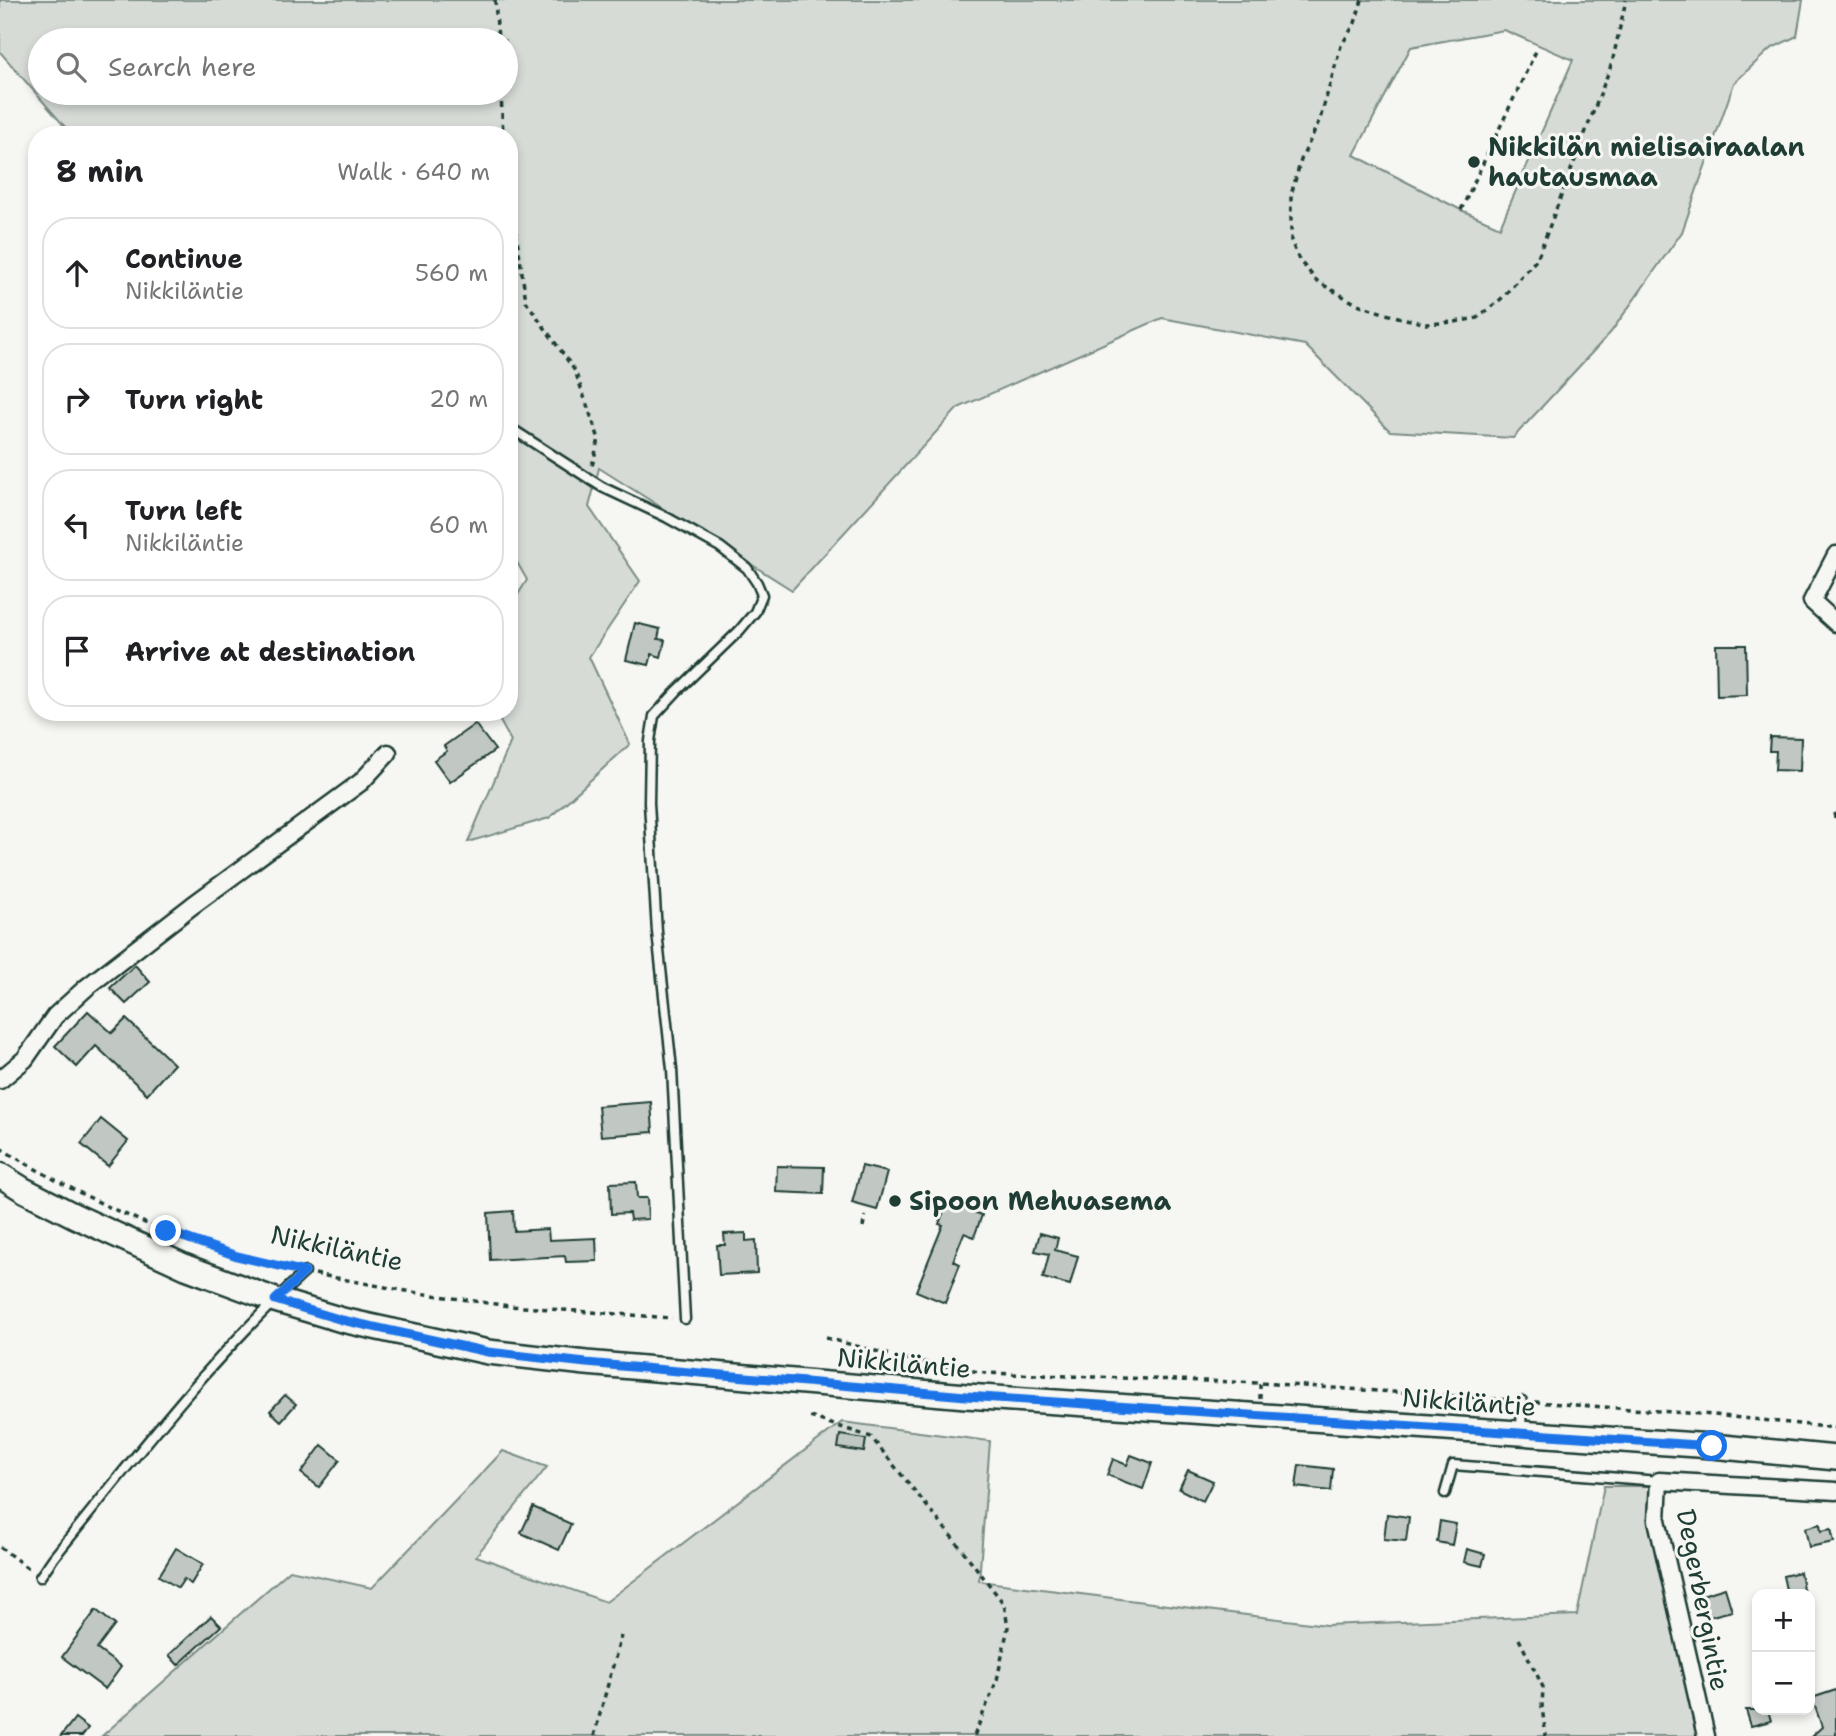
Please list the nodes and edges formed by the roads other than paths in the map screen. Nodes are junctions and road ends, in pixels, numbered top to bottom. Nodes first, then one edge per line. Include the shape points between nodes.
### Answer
1 (518, 433) edge
2 (1836, 555) edge
3 (1836, 623) edge
4 (388, 753) dead end
5 (0, 1080) edge
6 (0, 1175) edge
7 (305, 1272) road end
8 (275, 1300) junction
9 (685, 1319) road end
10 (1522, 1401) road end
11 (1521, 1434) junction
12 (1836, 1458) edge
13 (1660, 1481) junction
14 (1836, 1491) edge
15 (1445, 1493) dead end
16 (40, 1577) road end
17 (1706, 1736) edge

1 - 9 lane via 602,487 720,547 747,568 762,595 739,631 654,716 650,741 655,906 672,1069
2 - 3 street via 1812,601
4 - 5 street via 361,782 87,987 55,1016 25,1059
6 - 8 street, Nikkiläntie via 186,1267
7 - 8 lane
8 - 11 street, Nikkiläntie via 342,1320 488,1352 586,1363 966,1396
8 - 16 lane via 236,1339
10 - 11 lane
11 - 12 street, Nikkiläntie
13 - 14 street, Degerbergintie
13 - 15 lane via 1452,1465
13 - 17 street, Degerbergintie via 1657,1520

